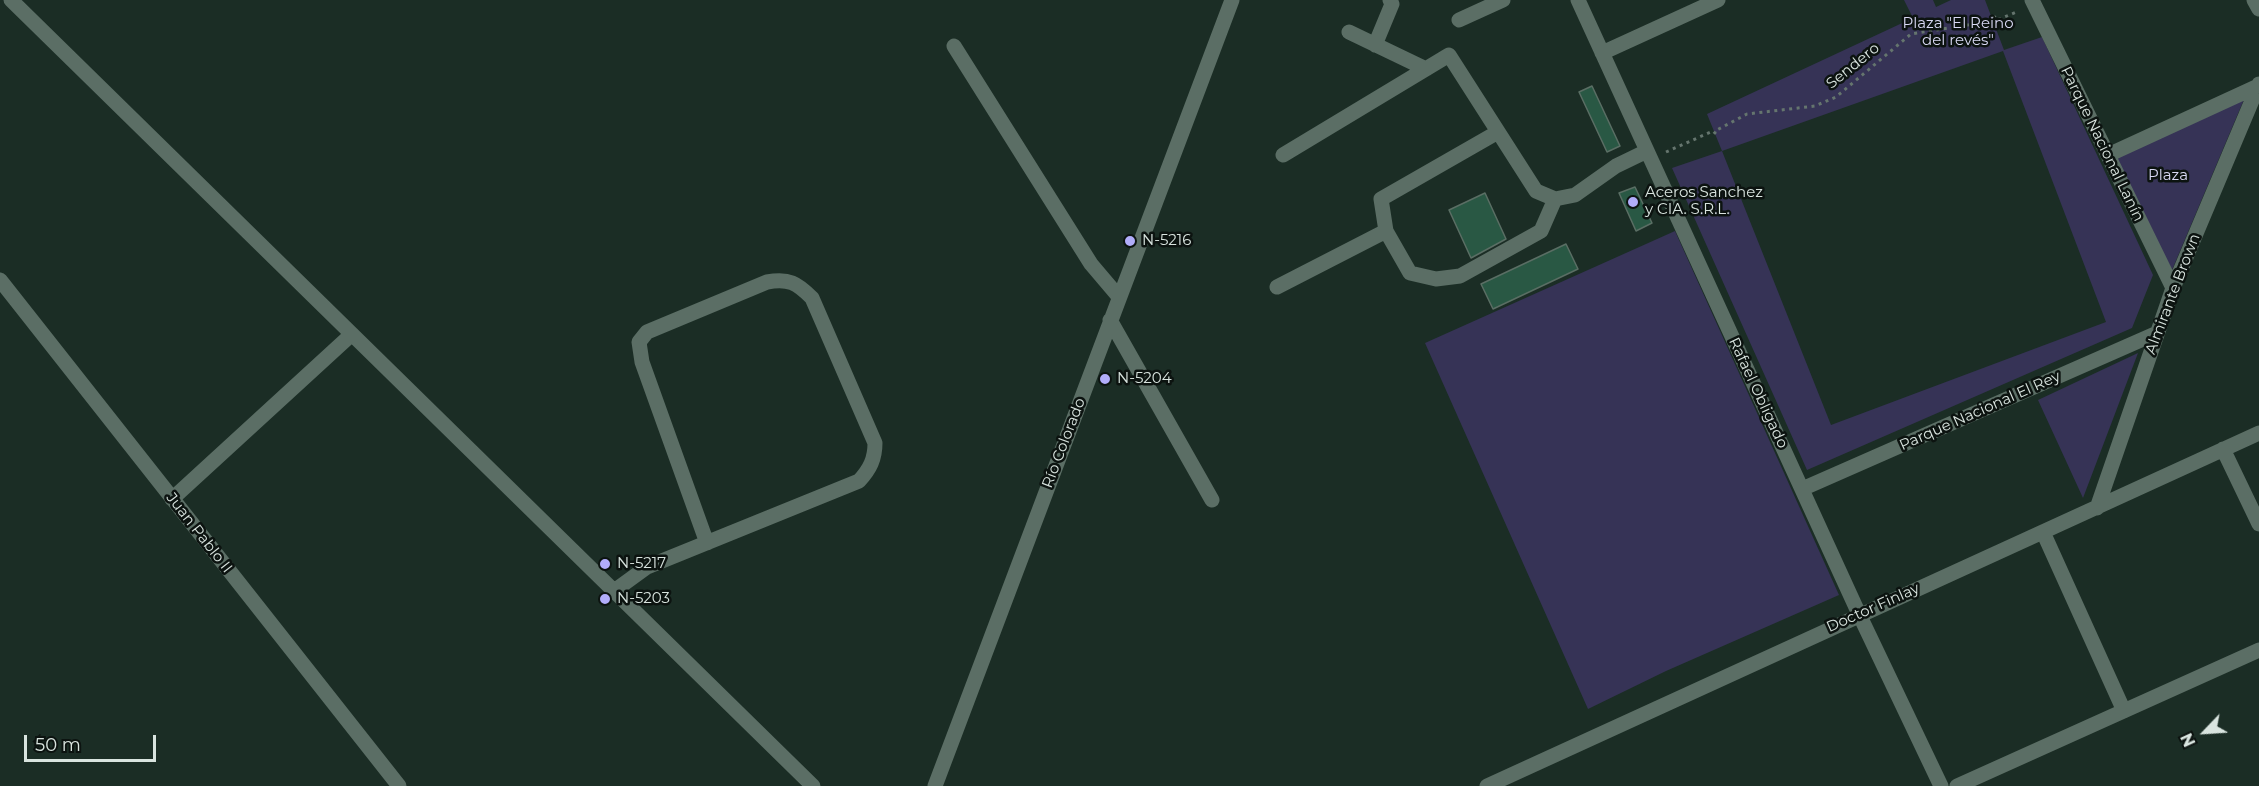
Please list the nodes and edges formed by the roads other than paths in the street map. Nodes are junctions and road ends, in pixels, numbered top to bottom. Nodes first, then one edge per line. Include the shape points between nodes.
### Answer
1 (11, 0) edge
2 (1232, 0) edge
3 (1390, 0) edge
4 (1503, 0) edge
5 (1578, 0) edge
6 (1718, 0) edge
7 (2254, 0) edge
8 (2033, 2) edge
9 (2259, 9) edge
10 (1459, 20) dead end
11 (1349, 32) dead end
12 (1375, 45) junction
13 (954, 46) dead end
14 (1602, 53) junction
15 (1426, 69) junction
16 (2259, 85) edge
17 (1498, 132) junction
18 (1283, 155) dead end
19 (1649, 155) junction
20 (2108, 155) junction
21 (1555, 199) junction
22 (1386, 231) junction
23 (0, 280) edge
24 (1277, 287) dead end
25 (2173, 288) junction
26 (1119, 297) junction
27 (1110, 320) junction
28 (2157, 333) junction
29 (352, 334) junction
30 (2259, 433) edge
31 (2223, 449) junction
32 (1802, 489) junction
33 (172, 499) junction
34 (1212, 500) dead end
35 (2097, 508) junction
36 (2259, 524) edge
37 (2043, 532) junction
38 (708, 543) junction
39 (614, 591) junction
40 (1859, 614) junction
41 (2259, 650) edge
42 (2124, 711) junction
43 (399, 786) edge
44 (813, 786) edge
45 (935, 786) edge
46 (1487, 786) edge
47 (1941, 786) edge
48 (1957, 786) edge

1 - 29 street
2 - 26 street, Río Colorado
3 - 12 street via 1392,4
4 - 10 street
5 - 14 street, Rafael Obligado
6 - 14 street
7 - 9 street
8 - 20 street, Parque Nacional Lanín
11 - 12 street
12 - 15 street
13 - 26 street via 1090,264
14 - 19 street, Rafael Obligado
15 - 17 street via 1449,55
15 - 18 street
16 - 20 street
16 - 25 street, Almirante Brown
17 - 21 street via 1536,191
17 - 22 street via 1381,199
19 - 21 street via 1616,166 1575,195
19 - 32 street, Rafael Obligado
20 - 25 street, Parque Nacional Lanín
21 - 22 street via 1540,231 1460,276 1436,279 1410,273
22 - 24 street
23 - 33 street, Juan Pablo II
25 - 28 street, Almirante Brown
26 - 27 street, Río Colorado
27 - 34 street
27 - 45 street, Río Colorado
28 - 32 street, Parque Nacional El Rey
28 - 35 street, Almirante Brown
29 - 33 street
29 - 39 street
30 - 31 street, Doctor Finlay
31 - 35 street, Doctor Finlay
31 - 36 street
32 - 40 street, Rafael Obligado
33 - 43 street, Juan Pablo II
35 - 37 street, Doctor Finlay
37 - 40 street, Doctor Finlay
37 - 42 street
38 - 38 street via 859,481 875,456 875,443 812,298 798,284 780,279 767,282 647,332 639,342 642,362
38 - 39 street via 647,567
39 - 44 street
40 - 46 street, Doctor Finlay
40 - 47 street, Rafael Obligado
41 - 42 street
42 - 48 street

